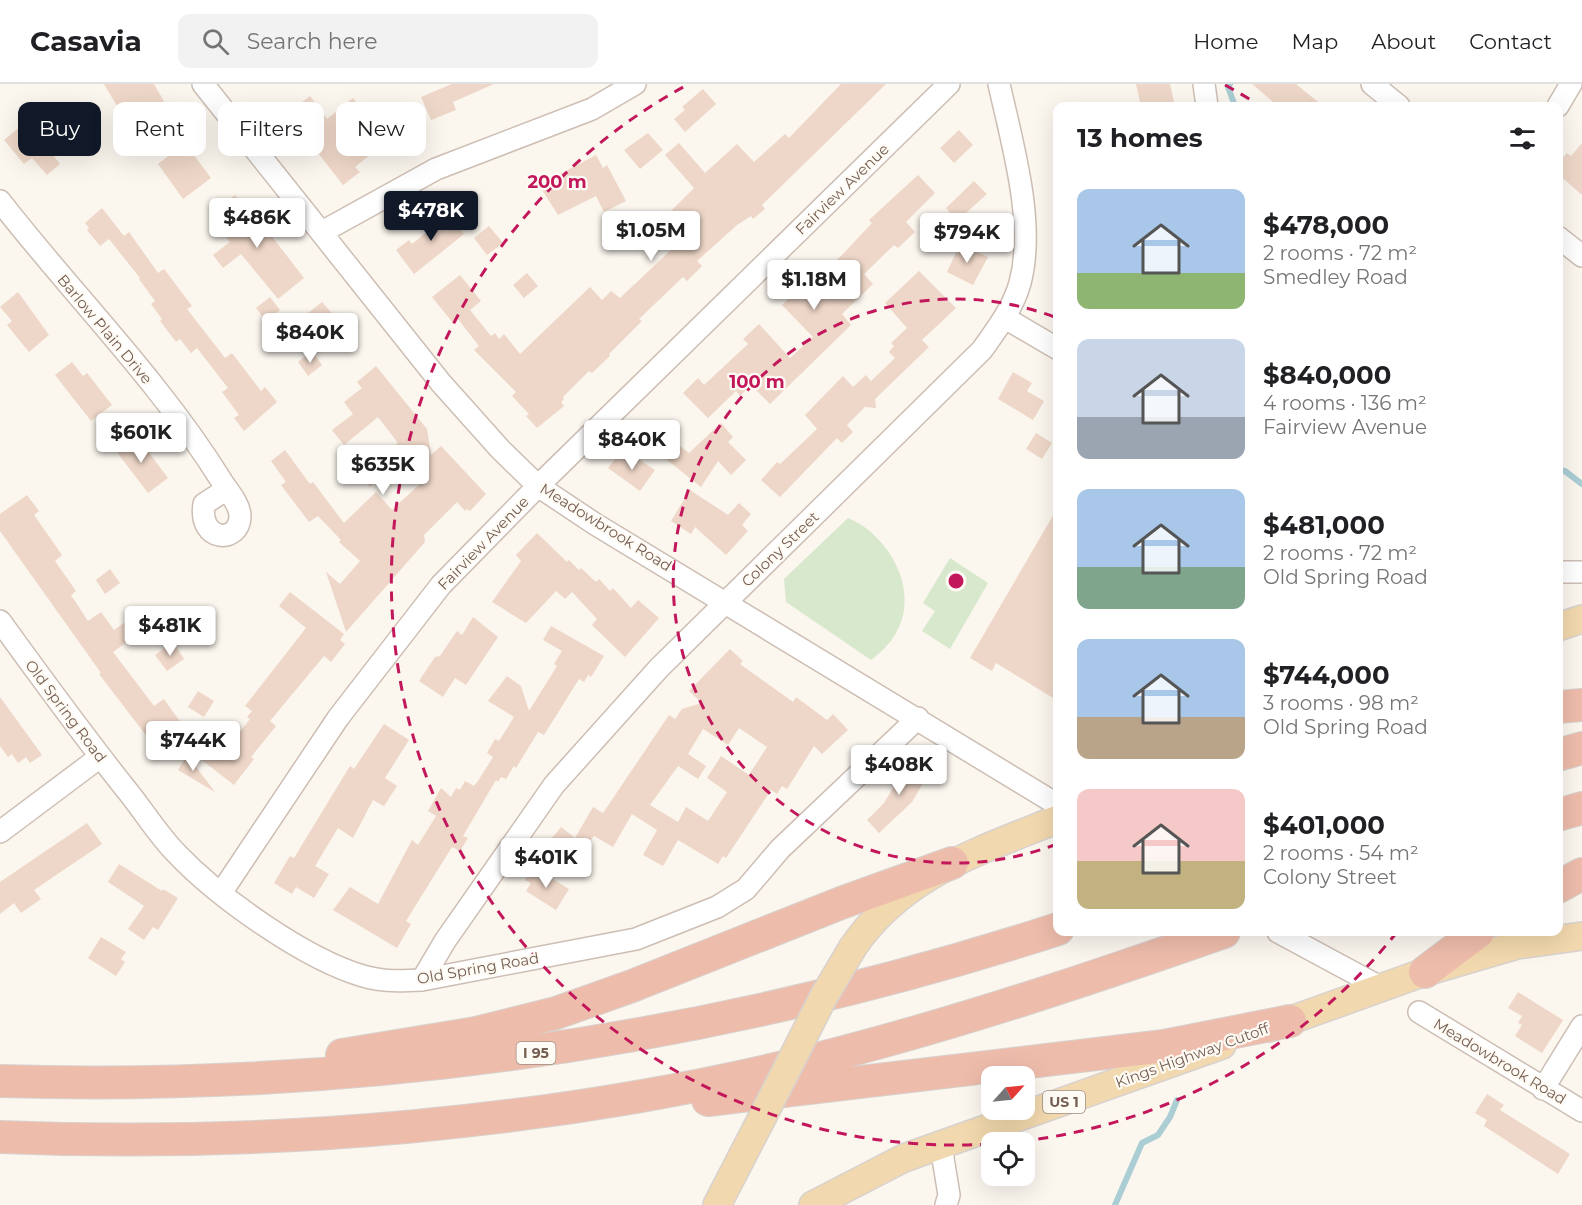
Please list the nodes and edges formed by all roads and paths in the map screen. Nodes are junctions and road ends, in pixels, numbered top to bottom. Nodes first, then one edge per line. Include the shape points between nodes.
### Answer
1 (203, 84) edge
2 (635, 84) edge
3 (949, 84) edge
4 (999, 84) edge
5 (1204, 84) edge
6 (1372, 84) edge
7 (1571, 84) edge
8 (1206, 102) edge
9 (1395, 102) edge
10 (1560, 102) edge
11 (0, 201) edge
12 (322, 231) junction
13 (1563, 241) edge
14 (1582, 256) edge
15 (1005, 318) junction
16 (1053, 346) edge
17 (538, 486) junction
18 (227, 489) dead end
19 (1563, 572) edge
20 (1582, 572) edge
21 (726, 601) junction
22 (1582, 619) edge
23 (0, 621) edge
24 (1563, 625) edge
25 (1582, 705) edge
26 (1563, 707) edge
27 (918, 718) junction
28 (1582, 748) edge
29 (1563, 754) edge
30 (100, 757) junction
31 (1053, 801) edge
32 (1582, 808) edge
33 (1563, 814) edge
34 (1053, 821) edge
35 (0, 832) edge
36 (952, 863) junction
37 (1582, 874) edge
38 (1563, 884) edge
39 (221, 893) junction
40 (1053, 931) edge
41 (1212, 936) edge
42 (1285, 936) edge
43 (1473, 936) edge
44 (1582, 936) edge
45 (1425, 972) junction
46 (422, 980) junction
47 (1382, 988) junction
48 (1419, 1012) dead end
49 (1290, 1020) junction
50 (1582, 1026) edge
51 (0, 1081) edge
52 (138, 1083) junction
53 (1543, 1089) junction
54 (539, 1110) junction
55 (1582, 1111) edge
56 (0, 1137) edge
57 (941, 1146) junction
58 (722, 1201) edge
59 (813, 1205) edge
60 (946, 1205) edge

1 - 12 street, Meadowbrook Road
2 - 12 street via 592,109 436,169
3 - 17 street, Fairview Avenue
4 - 15 street, Colony Street via 1024,221 1020,283
5 - 8 street
6 - 9 street
7 - 10 street
11 - 18 street, Barlow Plain Drive via 142,371
12 - 17 street, Meadowbrook Road via 441,383
13 - 14 street
15 - 16 street
15 - 21 street, Colony Street via 982,350
17 - 21 street, Meadowbrook Road
17 - 39 street, Fairview Avenue via 441,585 338,718
19 - 20 street
21 - 27 street, Meadowbrook Road
21 - 46 street, Colony Street via 659,668 554,785
22 - 24 main road
23 - 30 street, Old Spring Road
25 - 26 highway
27 - 31 street, Meadowbrook Road
27 - 46 street, Old Spring Road via 780,849 746,890 717,907 636,939
28 - 29 highway
30 - 35 street
30 - 39 street, Old Spring Road via 177,854
32 - 33 highway
34 - 36 main road
36 - 52 highway via 632,986 515,1024 385,1049
36 - 58 main road, bridge via 907,889 867,927 853,947 824,996
37 - 38 highway
39 - 46 street, Old Spring Road via 332,964 394,982
40 - 52 highway, I 95 via 813,1000 612,1041 410,1069
41 - 54 highway via 1018,1002 881,1042 745,1074
42 - 47 street
43 - 45 highway
44 - 45 main road, Kings Highway Cutoff / US 1 via 1517,945
45 - 47 main road, Kings Highway Cutoff / US 1
47 - 49 main road, Kings Highway Cutoff / US 1
48 - 53 street, Meadowbrook Road
49 - 54 highway via 1164,1046 741,1097
49 - 57 main road, Kings Highway Cutoff / US 1
50 - 53 street
51 - 52 highway, I 95
53 - 55 street, Meadowbrook Road
54 - 56 highway via 266,1136 123,1140
57 - 59 main road, Kings Highway Cutoff / US 1 via 904,1158
57 - 60 street via 949,1195

